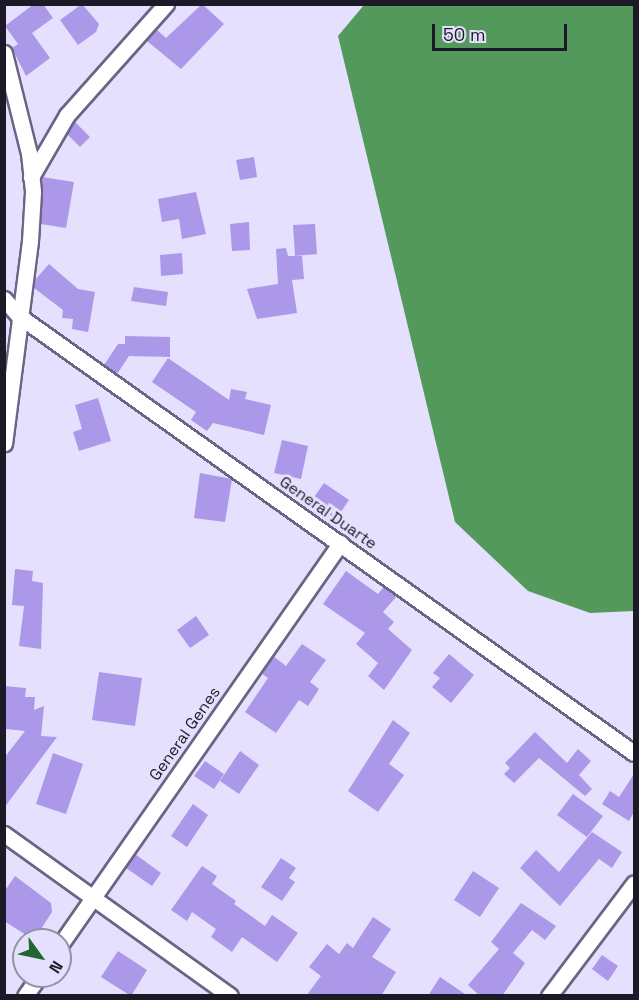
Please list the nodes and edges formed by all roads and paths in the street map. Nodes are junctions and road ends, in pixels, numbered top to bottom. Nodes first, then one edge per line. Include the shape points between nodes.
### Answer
1 (166, 4) edge
2 (4, 52) edge
3 (31, 177) junction
4 (4, 298) edge
5 (19, 316) junction
6 (4, 443) edge
7 (340, 543) junction
8 (634, 753) edge
9 (4, 834) edge
10 (634, 883) edge
11 (93, 898) junction
12 (72, 928) edge
13 (230, 996) edge
14 (549, 996) edge

1 - 3 street via 67,115
2 - 3 street
3 - 5 street via 30,241
4 - 5 street, General Duarte
5 - 6 street
5 - 7 street, General Duarte
7 - 8 street, General Duarte
7 - 11 street, General Genes
9 - 11 street
10 - 14 street
11 - 12 street, General Genes
11 - 13 street

